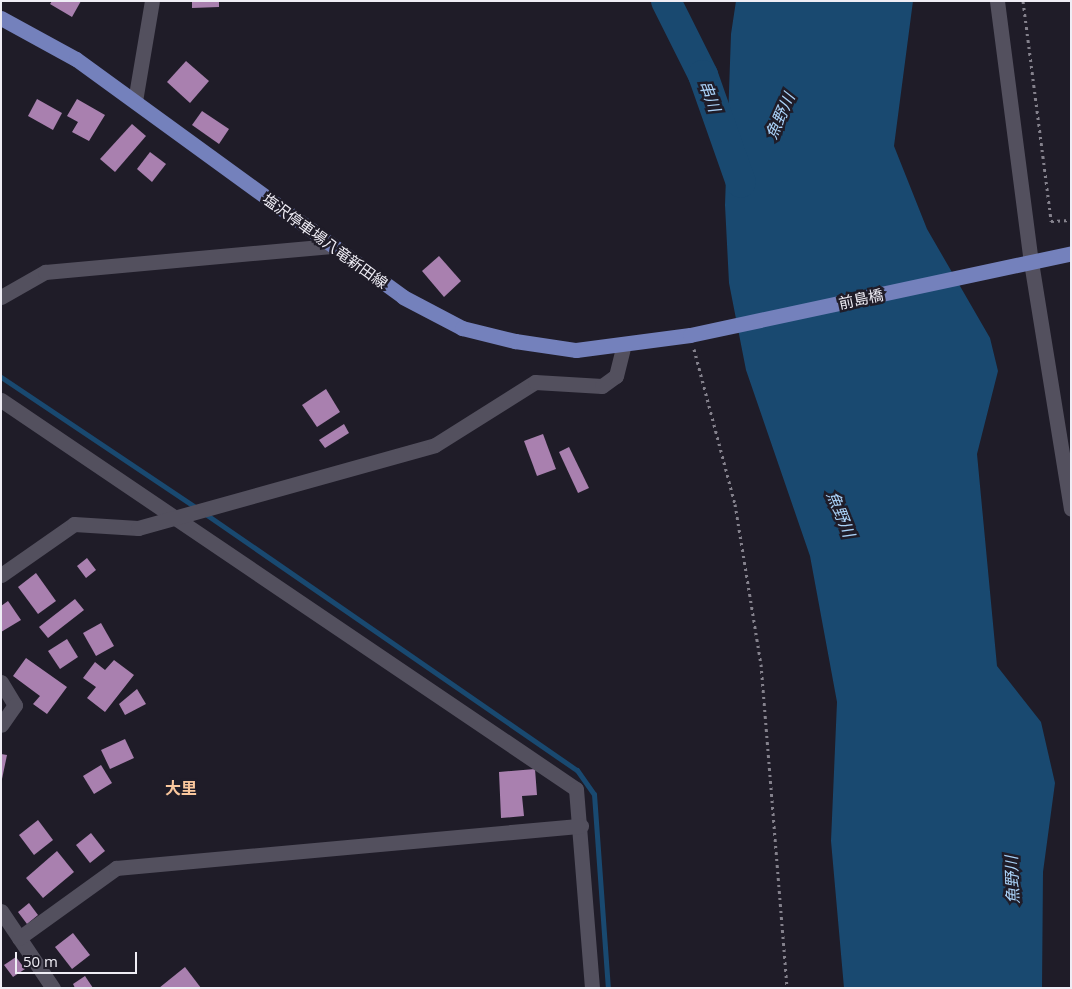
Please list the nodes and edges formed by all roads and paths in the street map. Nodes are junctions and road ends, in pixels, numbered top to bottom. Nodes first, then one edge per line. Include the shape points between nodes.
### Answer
1 (152, 1) edge
2 (997, 1) edge
3 (1023, 1) edge
4 (1, 18) edge
5 (135, 101) junction
6 (1071, 220) edge
7 (329, 246) junction
8 (1071, 253) edge
9 (1032, 262) junction
10 (1, 297) edge
11 (690, 335) junction
12 (624, 345) junction
13 (1, 400) edge
14 (1071, 509) edge
15 (179, 518) junction
16 (1, 575) edge
17 (1, 682) edge
18 (1, 726) edge
19 (581, 826) junction
20 (1, 911) edge
21 (19, 938) junction
22 (53, 988) edge
23 (592, 988) edge
24 (786, 988) edge

1 - 5 street
2 - 9 street
3 - 6 path via 1051,221
4 - 5 main road, 塩沢停車場八竜新田線 via 76,59
5 - 7 main road, 塩沢停車場八竜新田線
7 - 10 street via 45,272
7 - 12 main road, 塩沢停車場八竜新田線 via 403,297 462,328 576,350
8 - 9 main road
9 - 11 main road, 前島橋
9 - 14 street
11 - 12 main road, 塩沢停車場八竜新田線
11 - 24 path via 735,504 761,664
12 - 15 street via 616,376 602,386 535,382 435,445
13 - 15 street
15 - 16 street via 138,528 74,524
15 - 19 street via 576,788
17 - 18 street via 15,705
19 - 21 street via 116,868
19 - 23 street
20 - 21 street
21 - 22 street

